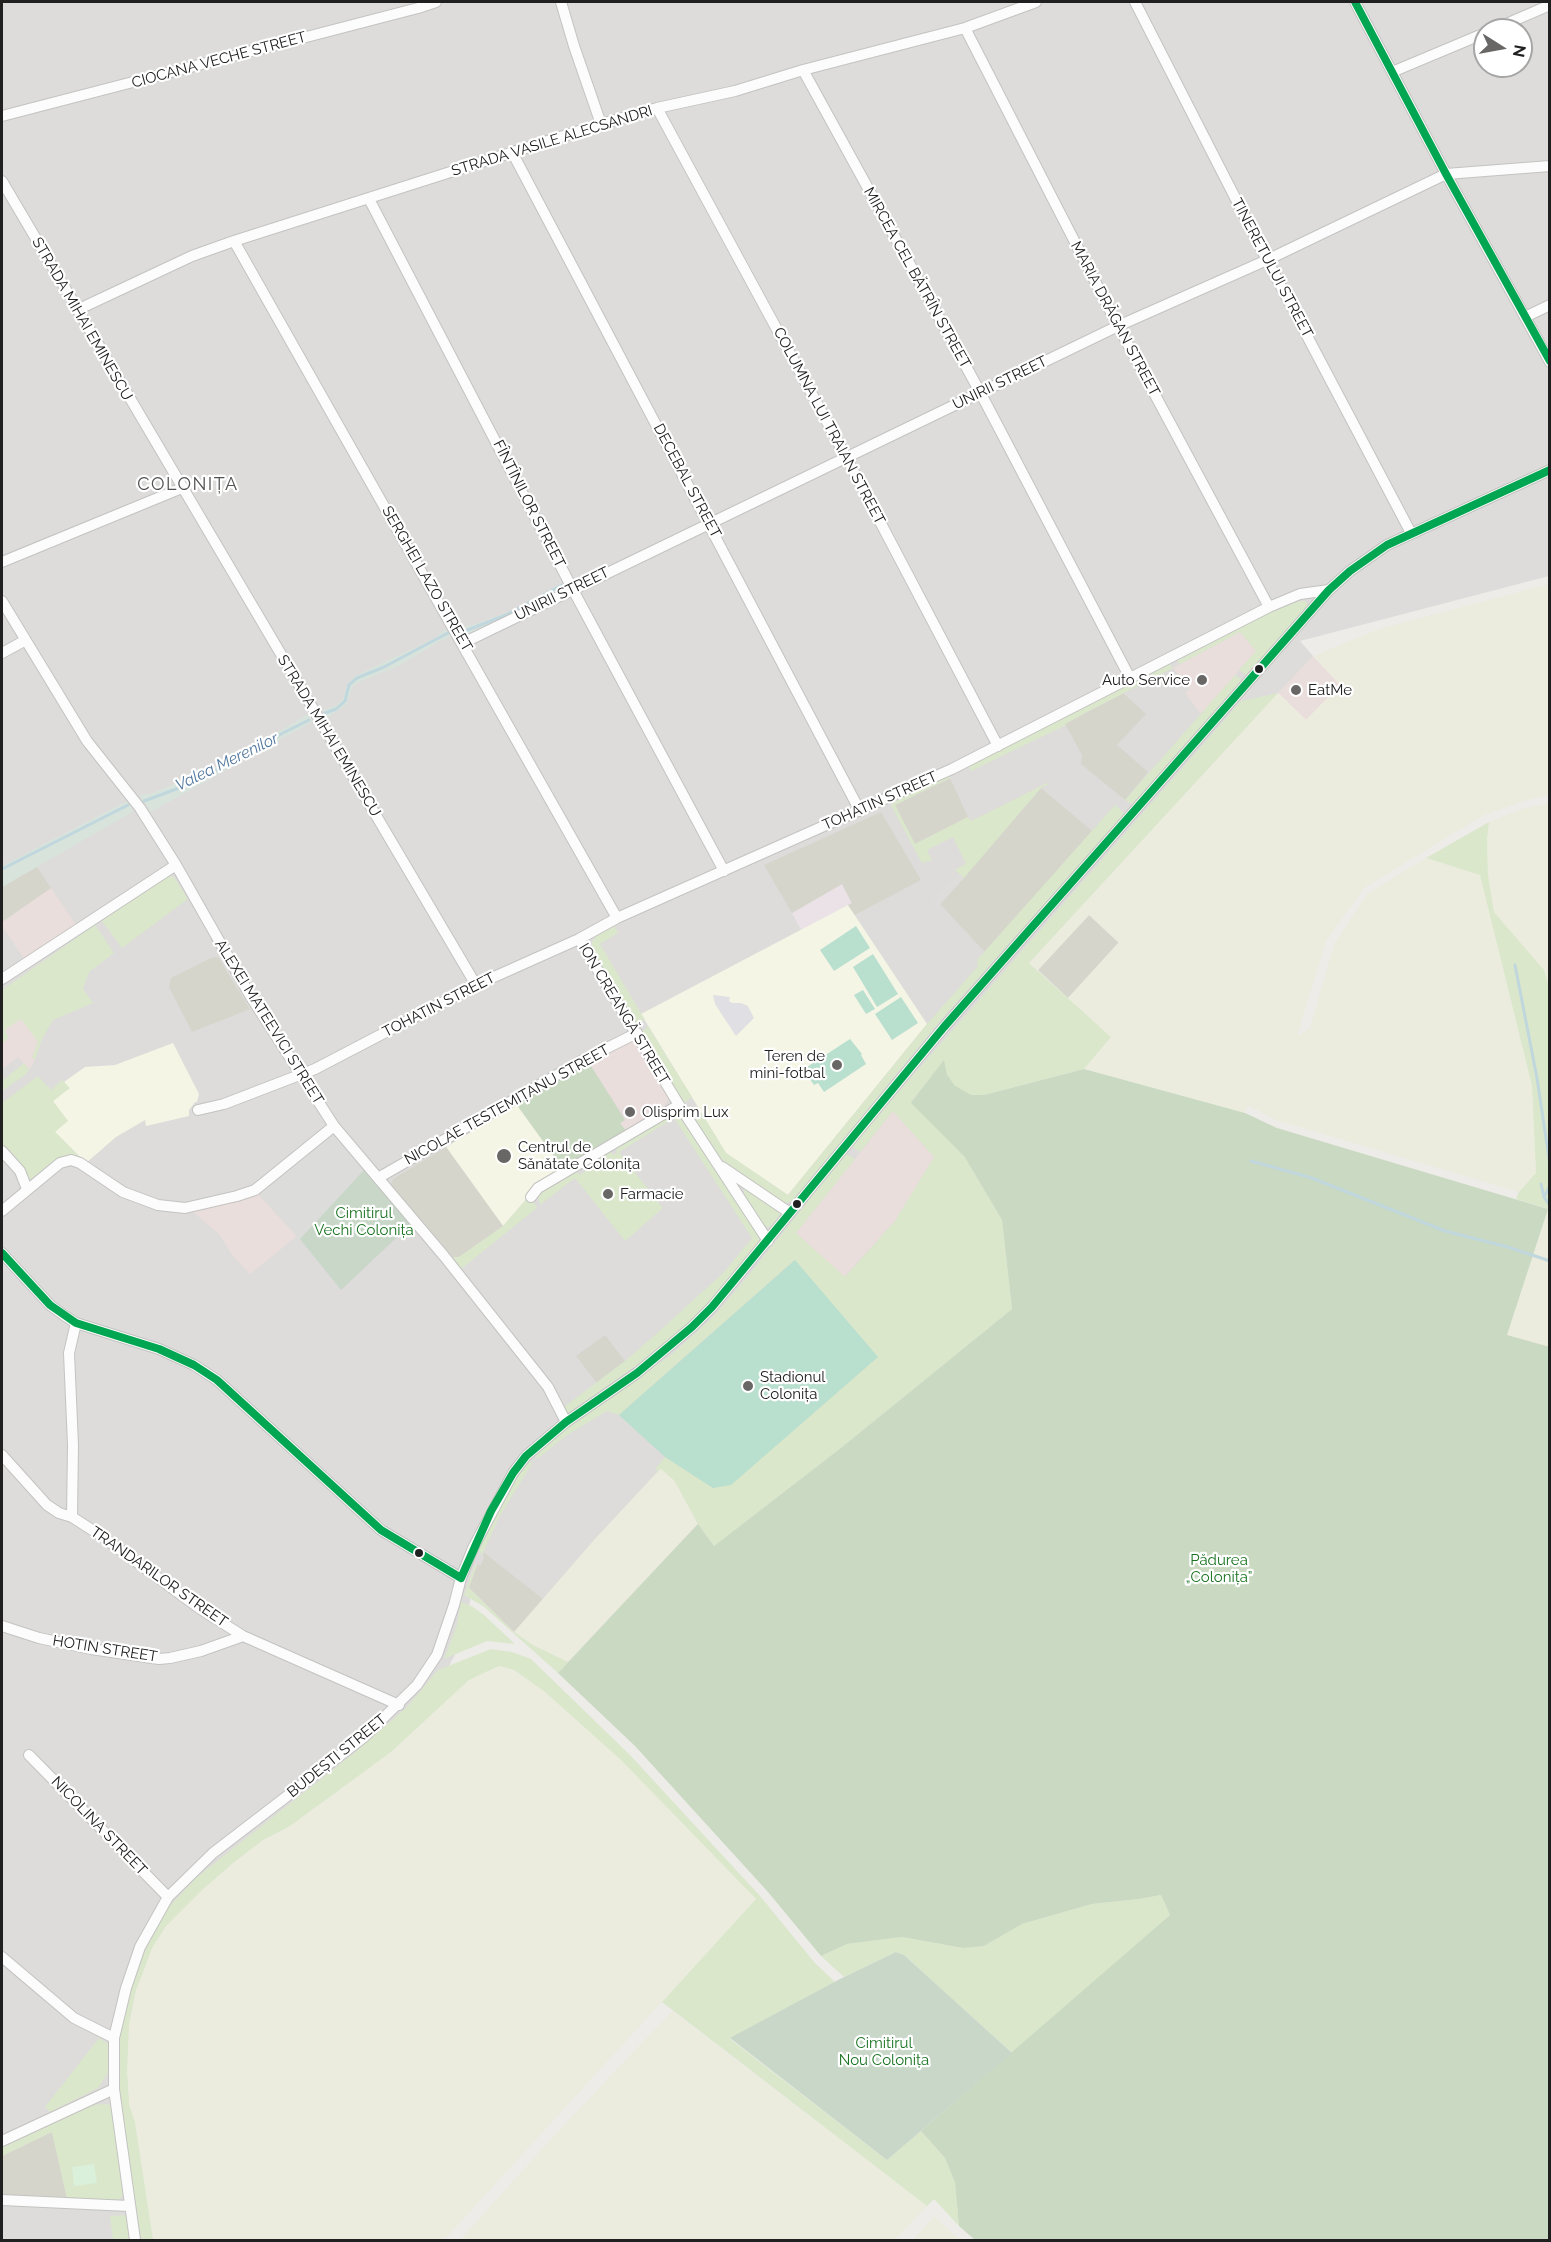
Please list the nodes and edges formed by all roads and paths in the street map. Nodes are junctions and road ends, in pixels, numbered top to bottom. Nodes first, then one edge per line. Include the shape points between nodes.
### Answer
1 (436, 2) edge
2 (561, 2) edge
3 (1036, 2) edge
4 (1135, 2) edge
5 (1355, 2) edge
6 (1550, 5) edge
7 (1519, 18) edge
8 (965, 28) junction
9 (1473, 38) edge
10 (803, 70) junction
11 (1392, 72) junction
12 (657, 108) junction
13 (2, 116) edge
14 (601, 124) junction
15 (512, 152) junction
16 (1550, 166) edge
17 (1446, 174) junction
18 (2, 181) edge
19 (369, 199) junction
20 (234, 241) junction
21 (1267, 260) junction
22 (1550, 305) edge
23 (77, 310) junction
24 (1525, 317) junction
25 (1118, 326) junction
26 (1550, 362) edge
27 (980, 392) junction
28 (846, 457) junction
29 (1550, 470) edge
30 (182, 488) junction
31 (710, 523) junction
32 (1411, 533) junction
33 (2, 562) edge
34 (572, 588) junction
35 (1329, 590) junction
36 (2, 602) edge
37 (1269, 607) junction
38 (24, 640) junction
39 (463, 643) junction
40 (2, 653) edge
41 (1130, 678) junction
42 (998, 746) junction
43 (860, 811) junction
44 (176, 866) junction
45 (724, 871) junction
46 (617, 918) junction
47 (579, 939) junction
48 (2, 980) edge
49 (476, 985) junction
50 (637, 1033) junction
51 (300, 1075) junction
52 (679, 1105) junction
53 (198, 1110) dead end
54 (334, 1126) junction
55 (2, 1151) edge
56 (717, 1163) junction
57 (378, 1178) junction
58 (27, 1189) junction
59 (531, 1197) dead end
60 (2, 1211) edge
61 (790, 1213) junction
62 (768, 1241) junction
63 (2, 1253) edge
64 (76, 1323) junction
65 (566, 1422) junction
66 (2, 1455) edge
67 (72, 1517) junction
68 (461, 1578) junction
69 (2, 1628) edge
70 (243, 1636) junction
71 (399, 1705) junction
72 (29, 1755) dead end
73 (168, 1897) junction
74 (2, 1957) edge
75 (114, 2038) junction
76 (114, 2089) junction
77 (2, 2141) edge
78 (2, 2200) edge
79 (129, 2206) junction
80 (135, 2241) edge

1 - 13 street, CIOCANA VECHE STREET
2 - 14 street
3 - 8 street, STRADA VASILE ALECSANDRI
4 - 21 street, TINERETULUI STREET
5 - 11 street
6 - 7 street
8 - 10 street, STRADA VASILE ALECSANDRI
8 - 25 street, MARIA DRĂGAN STREET
9 - 11 street
10 - 12 street, STRADA VASILE ALECSANDRI via 735,91
10 - 27 street, MIRCEA CEL BĂTRÎN STREET
11 - 17 street
12 - 14 street, STRADA VASILE ALECSANDRI
12 - 28 street, COLUMNA LUI TRAIAN STREET
14 - 15 street, STRADA VASILE ALECSANDRI
15 - 19 street, STRADA VASILE ALECSANDRI
15 - 31 street, DECEBAL STREET
16 - 17 street, UNIRII STREET
17 - 21 street, UNIRII STREET
17 - 24 street
18 - 23 street, STRADA MIHAI EMINESCU
19 - 20 street, STRADA VASILE ALECSANDRI
19 - 34 street, FÎNTÎNILOR STREET
20 - 23 street, STRADA VASILE ALECSANDRI via 192,256
20 - 39 street, SERGHEI LAZO STREET
21 - 25 street, UNIRII STREET
21 - 32 street, TINERETULUI STREET
22 - 24 street
23 - 30 street, STRADA MIHAI EMINESCU
24 - 26 street
25 - 27 street, UNIRII STREET
25 - 37 street, MARIA DRĂGAN STREET
27 - 28 street, UNIRII STREET
27 - 41 street, MIRCEA CEL BĂTRÎN STREET
28 - 31 street, UNIRII STREET
28 - 42 street, COLUMNA LUI TRAIAN STREET
29 - 32 street
30 - 33 street
30 - 49 street, STRADA MIHAI EMINESCU
31 - 34 street, UNIRII STREET
31 - 43 street, DECEBAL STREET
32 - 35 street via 1368,557
34 - 39 street, UNIRII STREET
34 - 45 street, FÎNTÎNILOR STREET
35 - 37 street, TOHATIN STREET via 1300,594
35 - 61 street, BUDEȘTI STREET via 944,1027
36 - 38 street, ALEXEI MATEEVICI STREET
37 - 41 street, TOHATIN STREET
38 - 40 street
38 - 44 street, ALEXEI MATEEVICI STREET via 87,741 140,808
39 - 46 street, SERGHEI LAZO STREET
41 - 42 street, TOHATIN STREET
42 - 43 street, TOHATIN STREET
43 - 45 street, TOHATIN STREET
44 - 48 street
44 - 51 street, ALEXEI MATEEVICI STREET
45 - 46 street, TOHATIN STREET
46 - 47 street, TOHATIN STREET
47 - 49 street, TOHATIN STREET
47 - 50 street, ION CREANGĂ STREET
49 - 51 street, TOHATIN STREET
50 - 52 street, ION CREANGĂ STREET
50 - 57 street, NICOLAE TESTEMIȚANU STREET
51 - 53 street, TOHATIN STREET
51 - 54 street, ALEXEI MATEEVICI STREET
52 - 56 street, ION CREANGĂ STREET
52 - 59 street via 538,1188
54 - 57 street, ALEXEI MATEEVICI STREET
54 - 58 street via 255,1190 185,1208 158,1205 123,1192 80,1162 60,1163
55 - 58 street via 20,1171
56 - 61 street
56 - 62 street, ION CREANGĂ STREET
57 - 65 street, ALEXEI MATEEVICI STREET via 548,1387
58 - 60 street
61 - 62 street, BUDEȘTI STREET
62 - 65 street, BUDEȘTI STREET via 692,1327 637,1373
63 - 64 street via 50,1305
64 - 67 street via 69,1353
64 - 68 street via 159,1349 217,1380 381,1530
65 - 68 street, BUDEȘTI STREET via 542,1440 513,1473
66 - 67 street, TRANDARILOR STREET via 47,1505
67 - 70 street, TRANDARILOR STREET
68 - 71 street, BUDEȘTI STREET via 437,1655
69 - 70 street, HOTIN STREET via 91,1649 159,1659 201,1651
70 - 71 street, TRANDARILOR STREET
71 - 73 street, BUDEȘTI STREET via 364,1737 213,1853
72 - 73 street, NICOLINA STREET
73 - 75 street, BUDEȘTI STREET via 140,1947
74 - 75 street via 74,2018
75 - 76 street, BUDEȘTI STREET
76 - 77 street
76 - 79 street, BUDEȘTI STREET
78 - 79 street
79 - 80 street, BUDEȘTI STREET

